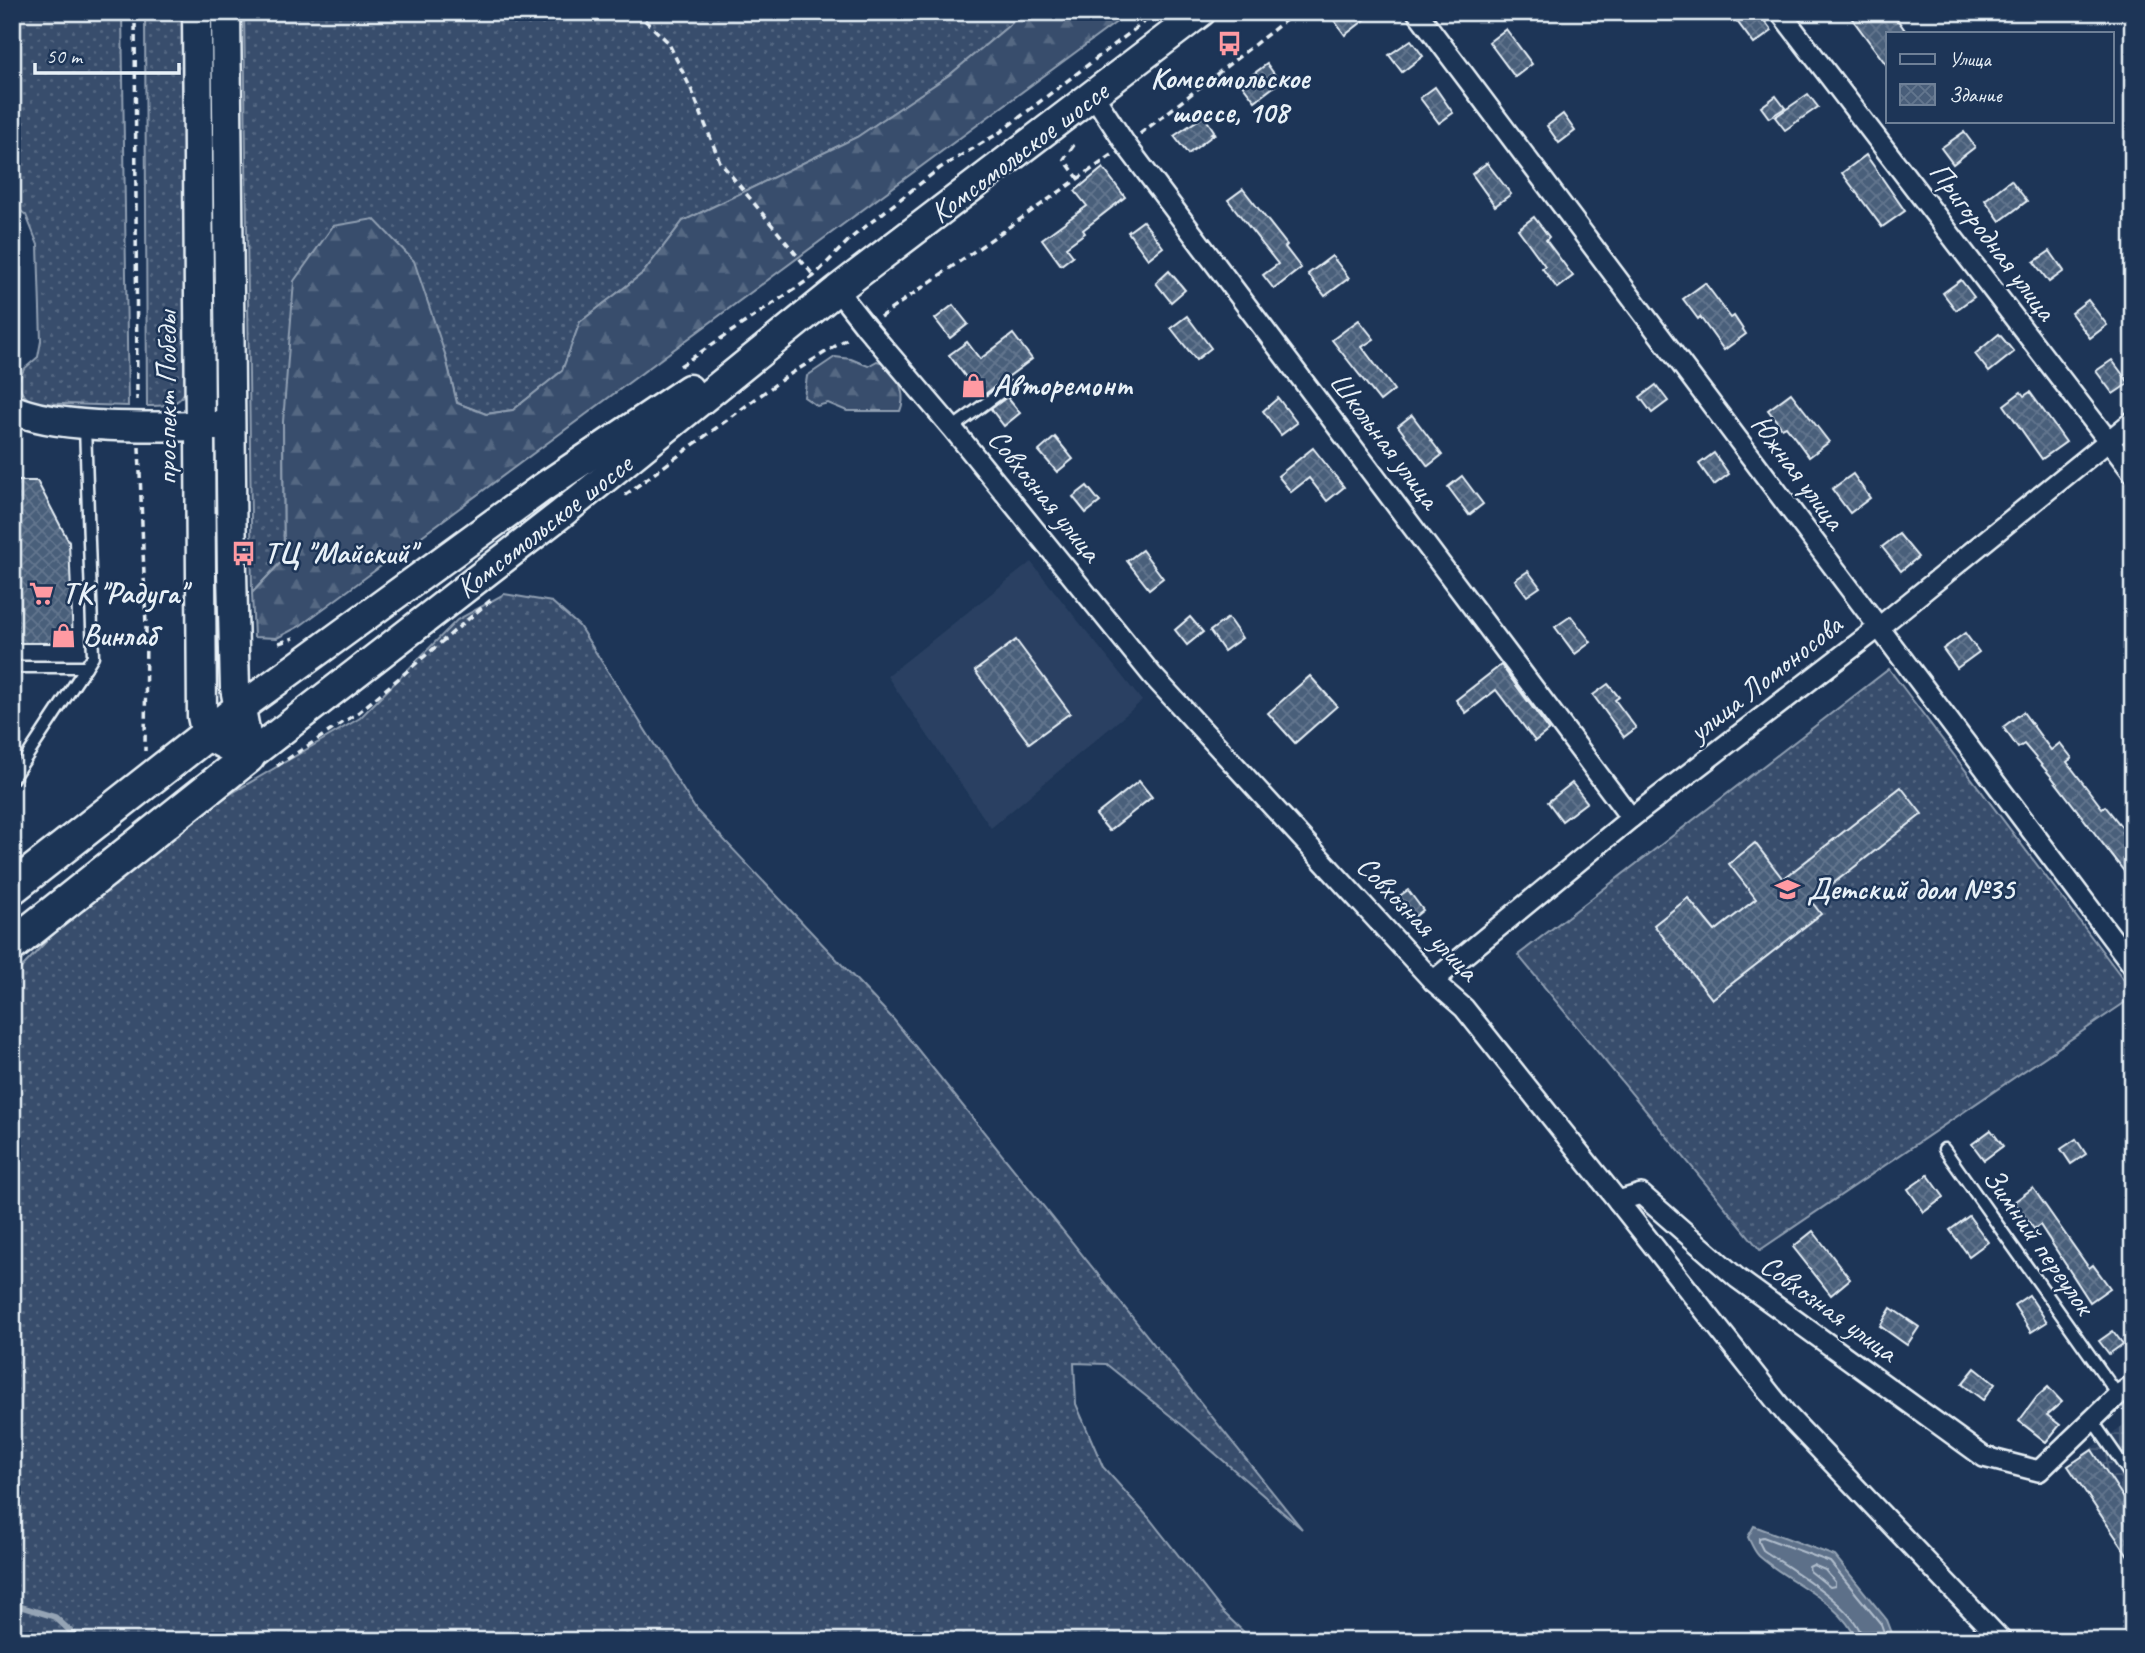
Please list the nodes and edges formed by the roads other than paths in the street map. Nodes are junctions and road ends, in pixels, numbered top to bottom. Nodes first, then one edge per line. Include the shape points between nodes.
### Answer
1 (197, 12) edge
2 (226, 12) edge
3 (1201, 12) edge
4 (1417, 12) edge
5 (1780, 12) edge
6 (1094, 96) junction
7 (826, 283) junction
8 (1008, 387) dead end
9 (12, 409) edge
10 (2133, 421) edge
11 (84, 423) junction
12 (199, 426) junction
13 (230, 426) junction
14 (952, 428) junction
15 (2108, 441) junction
16 (2133, 473) edge
17 (539, 490) junction
18 (561, 514) junction
19 (1878, 628) junction
20 (12, 667) edge
21 (86, 667) junction
22 (239, 709) junction
23 (206, 735) junction
24 (248, 757) junction
25 (12, 779) edge
26 (1630, 818) junction
27 (12, 888) edge
28 (12, 945) edge
29 (2133, 966) edge
30 (1433, 981) junction
31 (1944, 1149) dead end
32 (1618, 1201) junction
33 (2125, 1390) edge
34 (2092, 1420) junction
35 (2133, 1479) edge
36 (2002, 1641) edge

1 - 12 main road, проспект Победы
2 - 13 main road
3 - 6 main road, Комсомольское шоссе
4 - 19 street, Южная улица
5 - 15 street, Пригородная улица
6 - 7 main road, Комсомольское шоссе
6 - 26 street, Школьная улица via 1126,145
7 - 14 street, Совхозная улица
7 - 17 main road, Комсомольское шоссе
7 - 18 main road, Комсомольское шоссе
8 - 14 lane
9 - 11 main road
10 - 15 street, улица Ломоносова
11 - 12 main road
11 - 21 lane via 93,656
12 - 13 main road
12 - 23 main road, проспект Победы via 201,709
13 - 22 main road
14 - 30 street, Совхозная улица via 1152,675
15 - 16 street, Пригородная улица
15 - 19 street, улица Ломоносова
17 - 18 main road
17 - 22 main road, Комсомольское шоссе
18 - 24 main road, Комсомольское шоссе
19 - 26 street, улица Ломоносова
19 - 29 street, Южная улица
20 - 21 lane
21 - 25 lane
22 - 23 main road, Комсомольское шоссе
22 - 24 main road
23 - 24 main road
23 - 27 main road, Комсомольское шоссе
24 - 28 main road, Комсомольское шоссе
26 - 30 street, улица Ломоносова
30 - 32 street, Совхозная улица via 1464,1008
31 - 33 lane, Зимний переулок
32 - 34 street, Совхозная улица via 1641,1194 1737,1278 1984,1457 2039,1471
32 - 36 street via 1787,1415
33 - 34 street
34 - 35 lane

